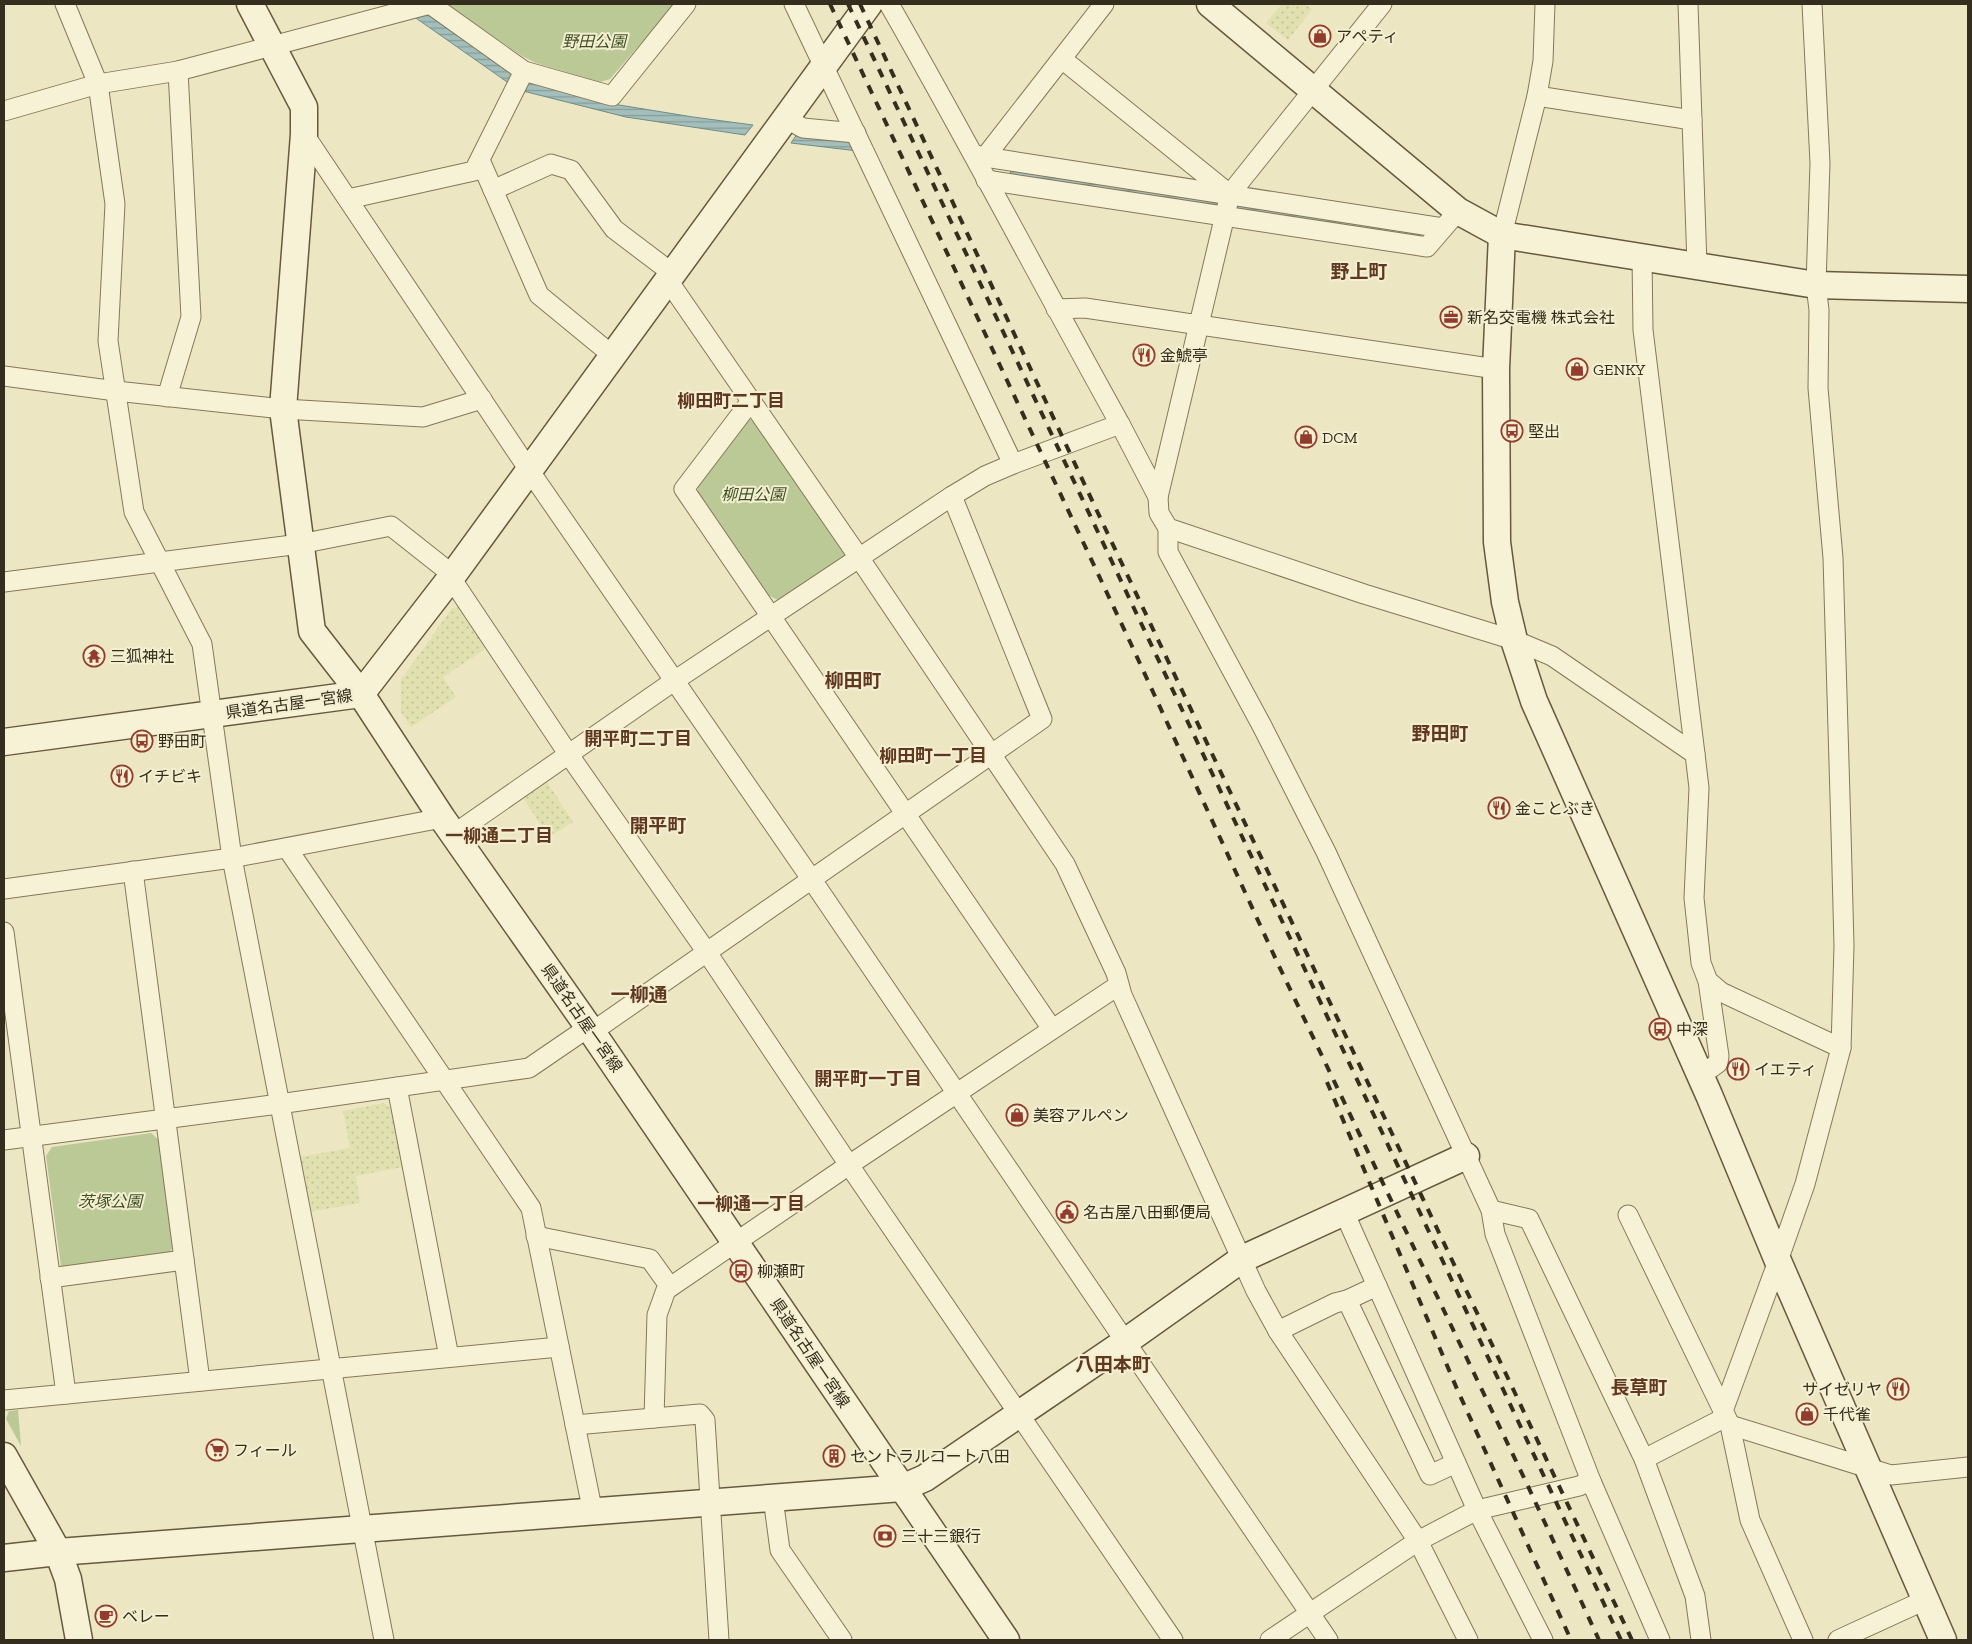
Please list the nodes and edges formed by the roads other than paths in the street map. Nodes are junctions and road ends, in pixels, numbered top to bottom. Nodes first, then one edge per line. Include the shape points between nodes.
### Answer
1 (65, 4) edge
2 (250, 4) edge
3 (686, 4) edge
4 (794, 4) edge
5 (869, 4) edge
6 (889, 4) edge
7 (1104, 4) edge
8 (1210, 4) edge
9 (1382, 4) edge
10 (1545, 4) edge
11 (1688, 4) edge
12 (1812, 4) edge
13 (421, 6) edge
14 (271, 45) junction
15 (1062, 58) junction
16 (824, 65) junction
17 (178, 71) junction
18 (521, 79) junction
19 (98, 84) junction
20 (1313, 90) junction
21 (1538, 96) junction
22 (4, 111) edge
23 (785, 118) junction
24 (1692, 120) junction
25 (856, 133) junction
26 (304, 134) junction
27 (980, 156) junction
28 (480, 160) junction
29 (986, 180) junction
30 (493, 190) junction
31 (348, 199) junction
32 (1227, 206) junction
33 (1450, 220) junction
34 (1502, 235) junction
35 (1642, 257) junction
36 (1697, 265) junction
37 (670, 276) junction
38 (1816, 285) junction
39 (1968, 289) edge
40 (1056, 309) junction
41 (1200, 324) junction
42 (612, 355) junction
43 (1496, 369) junction
44 (4, 376) edge
45 (116, 391) junction
46 (167, 397) junction
47 (482, 399) junction
48 (751, 401) junction
49 (283, 409) junction
50 (1120, 424) junction
51 (1013, 464) junction
52 (530, 470) junction
53 (952, 496) junction
54 (1158, 497) junction
55 (1168, 528) junction
56 (300, 544) junction
57 (860, 559) junction
58 (160, 562) junction
59 (452, 576) junction
60 (4, 582) edge
61 (772, 617) junction
62 (1514, 640) junction
63 (674, 681) junction
64 (361, 694) junction
65 (212, 714) junction
66 (4, 742) edge
67 (993, 754) junction
68 (1695, 754) junction
69 (569, 756) junction
70 (906, 814) junction
71 (448, 826) junction
72 (287, 848) junction
73 (232, 858) junction
74 (133, 871) junction
75 (812, 880) junction
76 (4, 889) edge
77 (4, 932) edge
78 (706, 951) junction
79 (1708, 981) junction
80 (1119, 985) junction
81 (1052, 1028) junction
82 (590, 1030) junction
83 (1841, 1048) junction
84 (1700, 1076) junction
85 (445, 1080) junction
86 (397, 1087) junction
87 (957, 1092) junction
88 (279, 1104) junction
89 (165, 1119) junction
90 (31, 1136) junction
91 (4, 1140) edge
92 (1466, 1156) junction
93 (849, 1165) junction
94 (1491, 1210) junction
95 (1344, 1212) junction
96 (1628, 1215) dead end
97 (536, 1236) junction
98 (734, 1243) junction
99 (1242, 1259) junction
100 (184, 1260) junction
101 (1778, 1261) junction
102 (50, 1278) junction
103 (1377, 1286) junction
104 (670, 1287) junction
105 (1347, 1300) junction
106 (1278, 1331) junction
107 (1125, 1342) junction
108 (559, 1347) junction
109 (450, 1357) junction
110 (330, 1369) junction
111 (200, 1381) junction
112 (66, 1394) junction
113 (4, 1400) edge
114 (1018, 1414) junction
115 (654, 1418) junction
116 (1726, 1418) junction
117 (575, 1425) junction
118 (4, 1456) edge
119 (1644, 1459) junction
120 (1456, 1463) junction
121 (1869, 1467) junction
122 (1968, 1467) edge
123 (1591, 1481) junction
124 (902, 1488) junction
125 (773, 1498) junction
126 (710, 1503) junction
127 (1477, 1510) junction
128 (593, 1512) junction
129 (361, 1529) junction
130 (1418, 1540) junction
131 (58, 1552) junction
132 (4, 1558) edge
133 (1925, 1600) junction
134 (1310, 1612) junction
135 (79, 1640) edge
136 (384, 1640) edge
137 (719, 1640) edge
138 (842, 1640) edge
139 (1006, 1640) edge
140 (1173, 1640) edge
141 (1270, 1640) edge
142 (1328, 1640) edge
143 (1468, 1640) edge
144 (1543, 1640) edge
145 (1660, 1640) edge
146 (1701, 1640) edge
147 (1803, 1640) edge
148 (1838, 1640) edge
149 (1943, 1640) edge

1 - 19 street
2 - 14 street
3 - 18 street via 612,96
4 - 16 street
5 - 16 street
6 - 27 street
7 - 15 street
8 - 20 street
9 - 20 street
10 - 21 street
11 - 24 street
12 - 38 street via 1820,163
13 - 14 street
13 - 18 street
14 - 17 street
14 - 26 street via 304,107
15 - 27 street
15 - 32 street
16 - 23 street
16 - 25 street
17 - 19 street
17 - 46 street via 192,317
18 - 28 street
19 - 22 street
19 - 45 street via 115,204 108,341
20 - 32 street
20 - 33 street
21 - 24 street
21 - 34 street
23 - 25 street via 803,128
23 - 37 street
24 - 36 street
25 - 51 street
26 - 31 street
26 - 49 street
27 - 29 street
27 - 32 street
28 - 30 street
28 - 31 street via 474,171
29 - 32 street
29 - 40 street
30 - 37 street via 551,164 571,170 614,229
30 - 42 street via 539,295
31 - 47 street
32 - 33 street via 1427,247
32 - 41 street
33 - 34 street
34 - 35 street
34 - 43 street
35 - 36 street
35 - 68 street via 1642,330
36 - 38 street
37 - 42 street
37 - 48 street
38 - 39 street
38 - 83 street via 1819,310 1818,388 1833,558 1844,946
40 - 41 street via 1085,308
40 - 50 street
41 - 43 street
41 - 54 street
42 - 52 street
43 - 62 street via 1497,542
44 - 45 street
45 - 46 street
45 - 58 street via 134,512
46 - 49 street
47 - 49 street via 423,417
47 - 52 street
48 - 57 street
48 - 61 street via 684,489
49 - 56 street
50 - 51 street
50 - 54 street
51 - 53 street
52 - 59 street
52 - 63 street
53 - 57 street
53 - 67 street via 1042,719
54 - 55 street via 1159,513
55 - 62 street
55 - 92 street via 1168,552 1326,852
56 - 58 street
56 - 59 street via 391,526
56 - 64 street via 312,631
57 - 61 street
57 - 67 street
58 - 60 street
58 - 65 street via 202,644
59 - 64 street
59 - 69 street
61 - 63 street
61 - 70 street
62 - 68 street via 1552,656
62 - 84 street via 1534,700
63 - 69 street
63 - 75 street
64 - 65 street, 県道名古屋一宮線
64 - 71 street, 県道名古屋一宮線
65 - 66 street, 県道名古屋一宮線
65 - 73 street
67 - 70 street
67 - 80 street via 1066,864
68 - 79 street via 1699,788 1694,898 1701,962
69 - 71 street
69 - 78 street
70 - 75 street
70 - 81 street
71 - 72 street
71 - 82 street, 県道名古屋一宮線
72 - 73 street
72 - 85 street
73 - 74 street
73 - 88 street
74 - 76 street
74 - 89 street
75 - 78 street
75 - 87 street
77 - 90 street
78 - 82 street
78 - 93 street
79 - 83 street via 1722,992
79 - 84 street via 1719,1056 1718,1063
80 - 81 street
80 - 99 street
81 - 87 street
82 - 85 street via 529,1068
82 - 98 street, 県道名古屋一宮線
83 - 101 street via 1805,1184
84 - 101 street
85 - 86 street
85 - 97 street via 531,1208
86 - 88 street
86 - 109 street
87 - 93 street
87 - 107 street
88 - 89 street
88 - 110 street
89 - 90 street
89 - 100 street
90 - 91 street
90 - 102 street
92 - 94 street
92 - 95 street
93 - 98 street
93 - 114 street
94 - 119 street via 1529,1218
94 - 123 street via 1495,1234
95 - 99 street
95 - 103 street
96 - 116 street
97 - 104 street via 650,1259
97 - 108 street
98 - 104 street
98 - 124 street, 県道名古屋一宮線
99 - 106 street
99 - 107 street
100 - 102 street
100 - 111 street
101 - 116 street
101 - 121 street
102 - 112 street
103 - 105 street
103 - 120 street
104 - 115 street via 657,1315
105 - 106 street
105 - 120 street via 1430,1474
106 - 130 street
107 - 114 street
107 - 134 street
108 - 109 street
108 - 117 street
109 - 110 street
110 - 111 street
110 - 129 street
111 - 112 street
112 - 113 street
114 - 124 street via 925,1478
114 - 140 street
115 - 117 street
115 - 126 street via 700,1414 706,1420
116 - 119 street
116 - 121 street
116 - 147 street via 1750,1520
117 - 128 street
118 - 131 street
119 - 146 street via 1695,1596
120 - 127 street
121 - 122 street via 1891,1475
121 - 133 street
123 - 127 street
123 - 145 street
124 - 125 street
124 - 139 street, 県道名古屋一宮線
125 - 126 street
125 - 138 street via 780,1550
126 - 128 street
126 - 137 street
127 - 130 street
127 - 144 street
128 - 129 street
129 - 131 street
129 - 136 street
130 - 134 street
130 - 143 street
131 - 132 street
131 - 135 street via 68,1579
133 - 148 street
133 - 149 street
134 - 141 street
134 - 142 street

